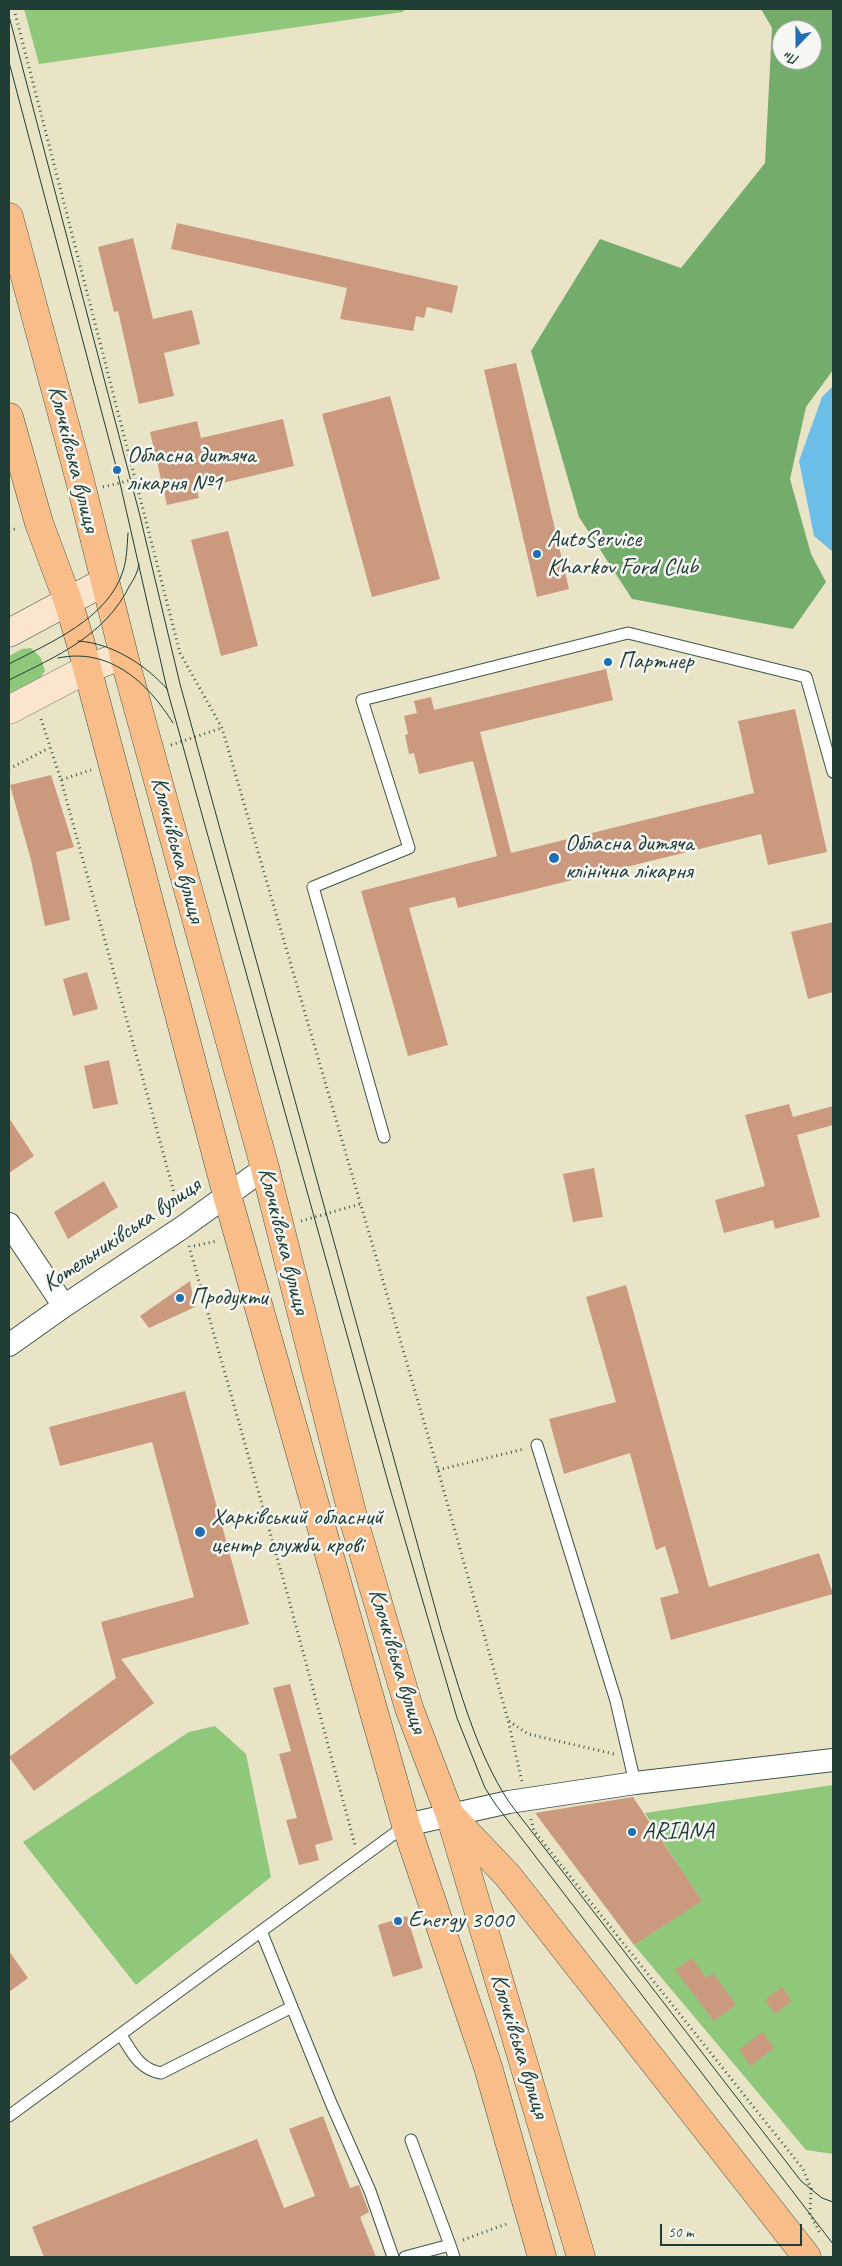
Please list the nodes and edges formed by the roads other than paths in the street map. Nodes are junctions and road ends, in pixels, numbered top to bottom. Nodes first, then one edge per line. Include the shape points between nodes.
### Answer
1 (9, 217) edge
2 (9, 416) edge
3 (104, 582) junction
4 (68, 601) junction
5 (9, 633) edge
6 (123, 655) junction
7 (87, 669) junction
8 (9, 710) edge
9 (833, 772) edge
10 (384, 1137) dead end
11 (265, 1168) junction
12 (227, 1195) junction
13 (9, 1224) edge
14 (64, 1306) junction
15 (9, 1345) edge
16 (532, 1447) road end
17 (833, 1760) edge
18 (635, 1783) junction
19 (450, 1815) junction
20 (406, 1825) junction
21 (261, 1931) junction
22 (292, 2007) junction
23 (121, 2035) junction
24 (9, 2116) edge
25 (411, 2140) dead end
26 (450, 2245) junction
27 (393, 2257) edge
28 (404, 2257) edge
29 (454, 2257) edge
30 (542, 2257) edge
31 (581, 2257) edge
32 (807, 2257) edge

1 - 3 main road, Клочківська вулиця
2 - 4 main road, Клочківська вулиця via 39,523
3 - 4 main road
3 - 6 main road, Клочківська вулиця
4 - 5 main road
4 - 7 main road, Клочківська вулиця
6 - 7 main road
6 - 11 main road, Клочківська вулиця
7 - 8 main road
7 - 12 main road, Клочківська вулиця
9 - 10 lane via 806,677 628,633 362,700 408,848 312,887
11 - 12 street, Котельниківська вулиця
11 - 19 main road, Клочківська вулиця via 354,1521 409,1708
12 - 14 street, Котельниківська вулиця via 186,1237
12 - 20 main road, Клочківська вулиця
13 - 14 street
14 - 15 street, Котельниківська вулиця
16 - 18 lane via 616,1700
17 - 18 street
18 - 19 street
19 - 20 street
19 - 31 main road, Клочківська вулиця
19 - 32 main road via 508,1876
20 - 21 lane
20 - 30 main road, Клочківська вулиця via 488,2067
21 - 22 lane
21 - 23 lane
22 - 23 lane via 161,2073 141,2065
22 - 27 lane via 370,2191
23 - 24 lane
25 - 26 lane
26 - 28 lane
26 - 29 lane

